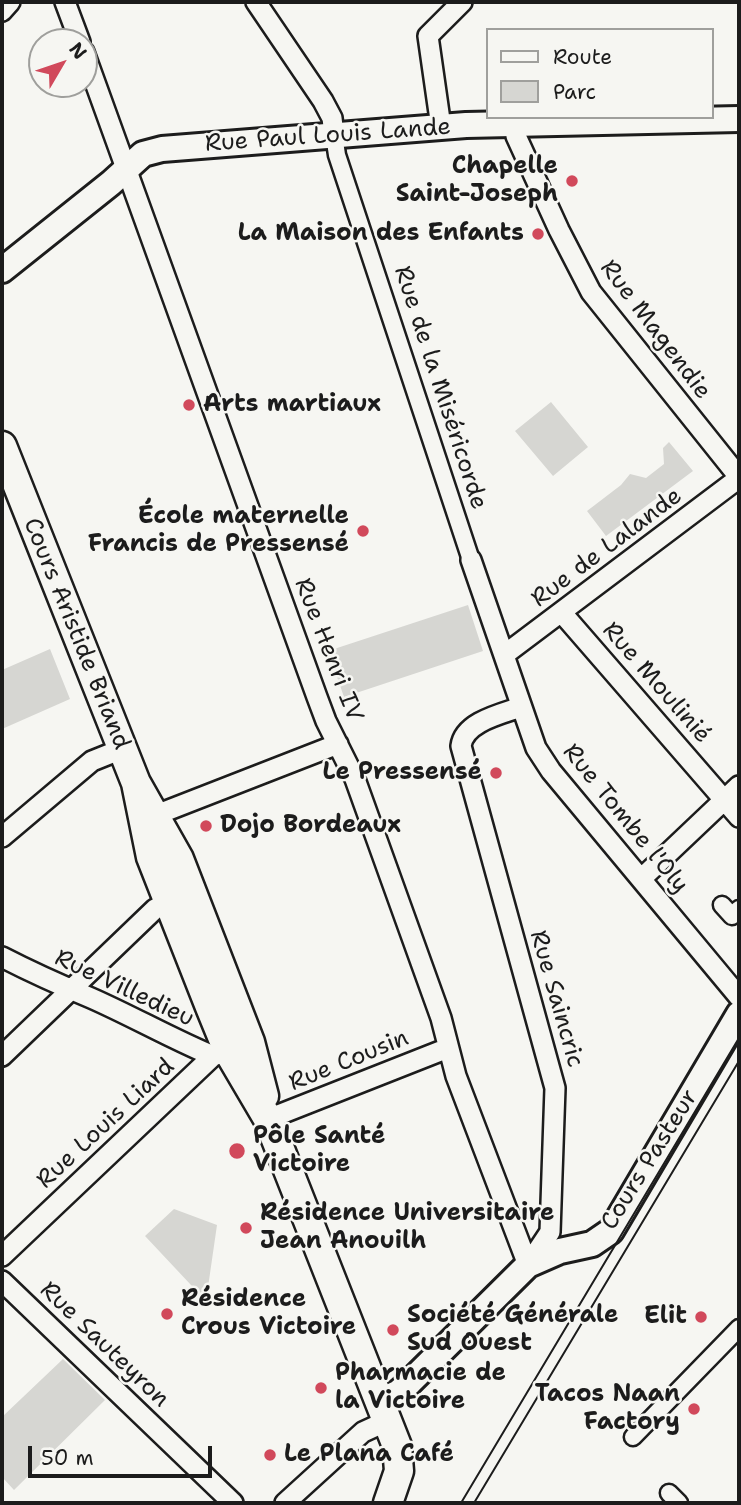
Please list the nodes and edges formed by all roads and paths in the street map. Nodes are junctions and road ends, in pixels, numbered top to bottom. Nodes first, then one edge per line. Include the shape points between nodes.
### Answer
1 (10, 2) edge
2 (65, 2) edge
3 (256, 2) edge
4 (462, 2) edge
5 (2, 11) edge
6 (75, 28) edge
7 (98, 90) edge
8 (739, 119) edge
9 (515, 124) junction
10 (441, 127) junction
11 (334, 135) junction
12 (127, 168) junction
13 (2, 270) edge
14 (2, 446) edge
15 (739, 478) edge
16 (471, 560) joint
17 (562, 613) junction
18 (504, 655) junction
19 (521, 707) junction
20 (338, 744) junction
21 (122, 749) junction
22 (739, 786) edge
23 (725, 800) junction
24 (739, 817) edge
25 (149, 818) junction
26 (2, 837) edge
27 (641, 879) junction
28 (169, 902) junction
29 (722, 905) dead end
30 (739, 909) edge
31 (2, 957) edge
32 (69, 990) junction
33 (739, 997) edge
34 (739, 1014) edge
35 (449, 1048) junction
36 (221, 1054) junction
37 (2, 1056) edge
38 (268, 1119) junction
39 (2, 1256) edge
40 (528, 1265) junction
41 (2, 1281) edge
42 (739, 1328) edge
43 (379, 1400) junction
44 (633, 1437) dead end
45 (233, 1503) edge
46 (285, 1503) edge
47 (388, 1503) edge

1 - 5 street
2 - 6 street
3 - 11 street via 323,102
4 - 10 street via 428,36
7 - 12 street, Rue Henri IV
8 - 9 street, Rue Paul Louis Lande
9 - 10 street, Rue Paul Louis Lande
9 - 15 street, Rue Magendie via 516,136 591,292
10 - 11 street, Rue Paul Louis Lande
11 - 12 street, Rue Paul Louis Lande via 162,149 143,153
11 - 16 street, Rue de la Miséricorde
12 - 13 street, Rue Paul Louis Lande
12 - 20 street, Rue Henri IV via 301,654
14 - 21 main road, Cours Aristide Briand
15 - 17 street, Rue de Lalande
16 - 18 street, Rue de la Miséricorde
17 - 18 street, Rue de Lalande
17 - 23 street, Rue Moulinié
18 - 19 street, Rue Tombe l'Oly
19 - 27 street, Rue Tombe l'Oly via 536,748 551,771
19 - 40 street, Rue Saincric via 474,726 461,746 555,1088 550,1232
20 - 25 street
20 - 35 street, Rue Henri IV via 355,779
21 - 25 main road, Cours Aristide Briand
21 - 26 street via 92,761
22 - 23 street
23 - 24 street, Rue Moulinié
23 - 27 street
25 - 28 main road, Cours Aristide Briand via 151,857
25 - 38 main road, Cours Aristide Briand via 179,859 250,1042
27 - 33 street, Rue Tombe l'Oly
28 - 32 street via 155,909
28 - 36 main road, Cours Aristide Briand
29 - 30 street via 732,916
31 - 32 street, Rue Villedieu
32 - 36 street, Rue Villedieu
32 - 37 street
34 - 40 street, Cours Pasteur via 611,1231 592,1244
35 - 38 street, Rue Cousin
35 - 40 street, Rue Henri IV
36 - 38 main road, Cours Aristide Briand
36 - 39 street, Rue Louis Liard
38 - 43 main road, Cours Aristide Briand
40 - 43 street via 399,1392
41 - 45 street, Rue Sauteyron
42 - 44 street
43 - 46 street via 363,1432
43 - 47 main road, Cours Aristide Briand via 397,1446 399,1471

